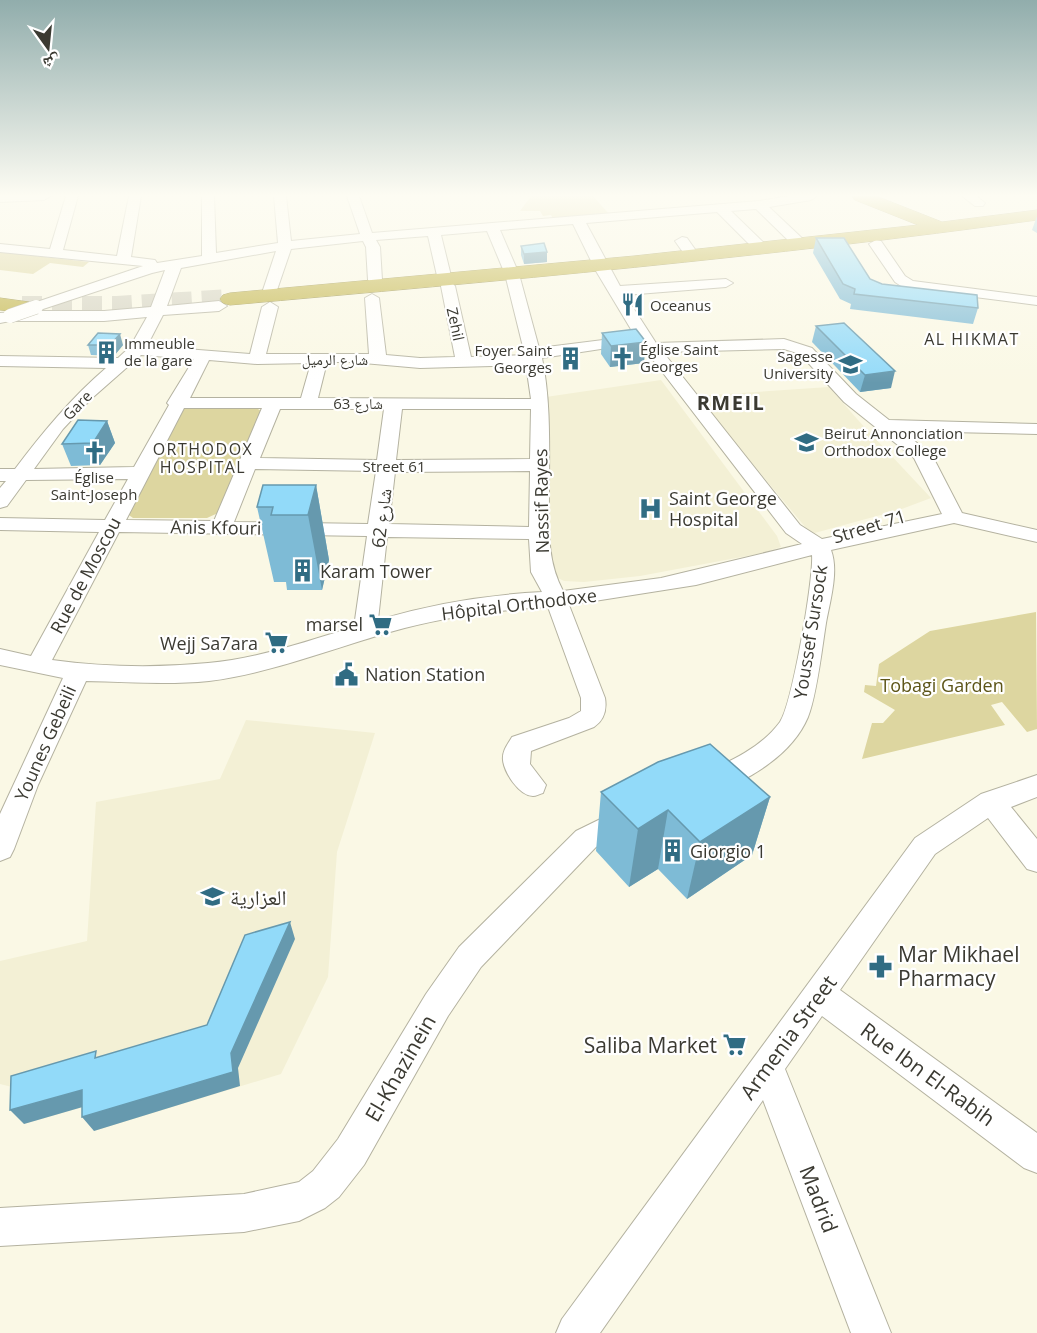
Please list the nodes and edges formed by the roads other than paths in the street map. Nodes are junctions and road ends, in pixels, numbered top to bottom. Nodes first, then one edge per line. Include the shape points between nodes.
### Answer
1 (91, 258) edge
2 (208, 258) edge
3 (281, 258) edge
4 (373, 258) edge
5 (435, 258) edge
6 (505, 258) edge
7 (597, 258) edge
8 (644, 258) edge
9 (694, 258) edge
10 (886, 258) edge
11 (123, 261) joint
12 (175, 264) junction
13 (602, 268) junction
14 (512, 277) junction
15 (437, 283) junction
16 (726, 283) dead end
17 (373, 289) junction
18 (617, 291) junction
19 (270, 298) junction
20 (1037, 301) edge
21 (225, 302) junction
22 (158, 308) junction
23 (10, 311) edge
24 (648, 343) junction
25 (136, 350) junction
26 (203, 357) junction
27 (533, 357) junction
28 (378, 358) junction
29 (257, 359) junction
30 (320, 359) junction
31 (0, 361) edge
32 (464, 362) junction
33 (119, 363) junction
34 (177, 403) junction
35 (308, 403) junction
36 (394, 403) junction
37 (273, 404) junction
38 (540, 404) junction
39 (886, 425) junction
40 (1037, 429) edge
41 (248, 463) junction
42 (540, 465) junction
43 (387, 466) junction
44 (138, 473) junction
45 (22, 474) junction
46 (0, 475) edge
47 (943, 498) junction
48 (0, 502) edge
49 (954, 517) junction
50 (0, 524) edge
51 (112, 525) junction
52 (222, 527) junction
53 (380, 529) junction
54 (794, 529) junction
55 (539, 533) junction
56 (1037, 536) edge
57 (817, 546) junction
58 (556, 599) junction
59 (365, 632) junction
60 (0, 657) edge
61 (36, 666) junction
62 (78, 672) junction
63 (533, 785) dead end
64 (1037, 786) edge
65 (682, 795) edge
66 (991, 802) junction
67 (649, 808) edge
68 (0, 849) edge
69 (1037, 860) edge
70 (819, 994) junction
71 (767, 1066) junction
72 (1037, 1155) edge
73 (0, 1227) edge
74 (583, 1329) edge
75 (871, 1333) edge

1 - 11 street
2 - 12 street
3 - 19 street
4 - 17 street
5 - 15 street, Zehil
6 - 14 street, Nassif Rayes
7 - 13 street, Youssef Sursock
8 - 13 highway
9 - 13 highway
10 - 20 street via 909,285
11 - 12 street
12 - 22 street, Gare
12 - 23 street
13 - 14 highway
13 - 18 street, Youssef Sursock
14 - 15 highway
14 - 27 street, Nassif Rayes
15 - 17 highway
15 - 21 highway
15 - 32 street, Zehil
16 - 18 street
17 - 19 highway
17 - 28 street
18 - 24 street, Youssef Sursock
19 - 21 highway via 242,309
19 - 29 street
21 - 22 street
22 - 23 street
22 - 23 street via 104,316
22 - 25 street, Gare
24 - 27 street, شارع الرميل
24 - 39 street, شارع الرميل via 795,346 814,358 850,398
24 - 54 street, Youssef Sursock
25 - 26 street, شارع الرميل
25 - 33 street, Gare
26 - 29 street, شارع الرميل
26 - 34 street, Rue de Moscou
27 - 32 street, شارع الرميل
27 - 38 street, Nassif Rayes
28 - 30 street, شارع الرميل
28 - 32 street, شارع الرميل via 420,363
29 - 30 street, شارع الرميل
30 - 35 street
31 - 33 street
33 - 45 street, Gare via 57,425
34 - 37 street, شارع 63
34 - 44 street, Rue de Moscou
35 - 36 street, شارع 63
35 - 37 street, شارع 63
36 - 38 street, شارع 63
36 - 43 street, شارع 62
37 - 41 street
38 - 42 street, Nassif Rayes
39 - 40 street
39 - 47 street, شارع الرميل via 925,458
41 - 43 street, Street 61
41 - 52 street
42 - 43 street, Street 61
42 - 55 street, Nassif Rayes
43 - 53 street, شارع 62
44 - 45 street
44 - 51 street, Rue de Moscou
45 - 46 street
45 - 48 street, Gare
47 - 49 street, شارع الرميل
47 - 54 street, Street 71 via 913,512 827,539
49 - 56 street, Hôpital Orthodoxe
49 - 57 street, Hôpital Orthodoxe
50 - 51 street, Anis Kfouri
51 - 52 street, Anis Kfouri
51 - 61 street, Rue de Moscou
52 - 53 street, Anis Kfouri
53 - 55 street, Anis Kfouri
53 - 59 street, شارع 62
54 - 57 street, Youssef Sursock
55 - 58 street, Nassif Rayes via 542,572
57 - 58 street, Hôpital Orthodoxe via 696,578
57 - 65 street, Youssef Sursock via 822,554 820,596 792,726 745,767
58 - 59 street, Hôpital Orthodoxe via 460,609
58 - 63 street, Nassif Rayes via 594,706 585,722 521,744 516,763
59 - 62 street, Hôpital Orthodoxe via 266,661 208,672
60 - 61 street, Hôpital Orthodoxe
61 - 62 street, Hôpital Orthodoxe
62 - 68 street, Younes Gebeili
64 - 66 street, Armenia Street
66 - 69 street
66 - 70 street, Armenia Street via 955,822 925,846
67 - 73 street, El-Khazinein via 586,839 470,957 437,1005 351,1152 312,1195 289,1205 243,1213
70 - 71 street, Armenia Street
70 - 72 street, Rue Ibn El-Rabih
71 - 74 street, Armenia Street
71 - 75 street, Madrid

